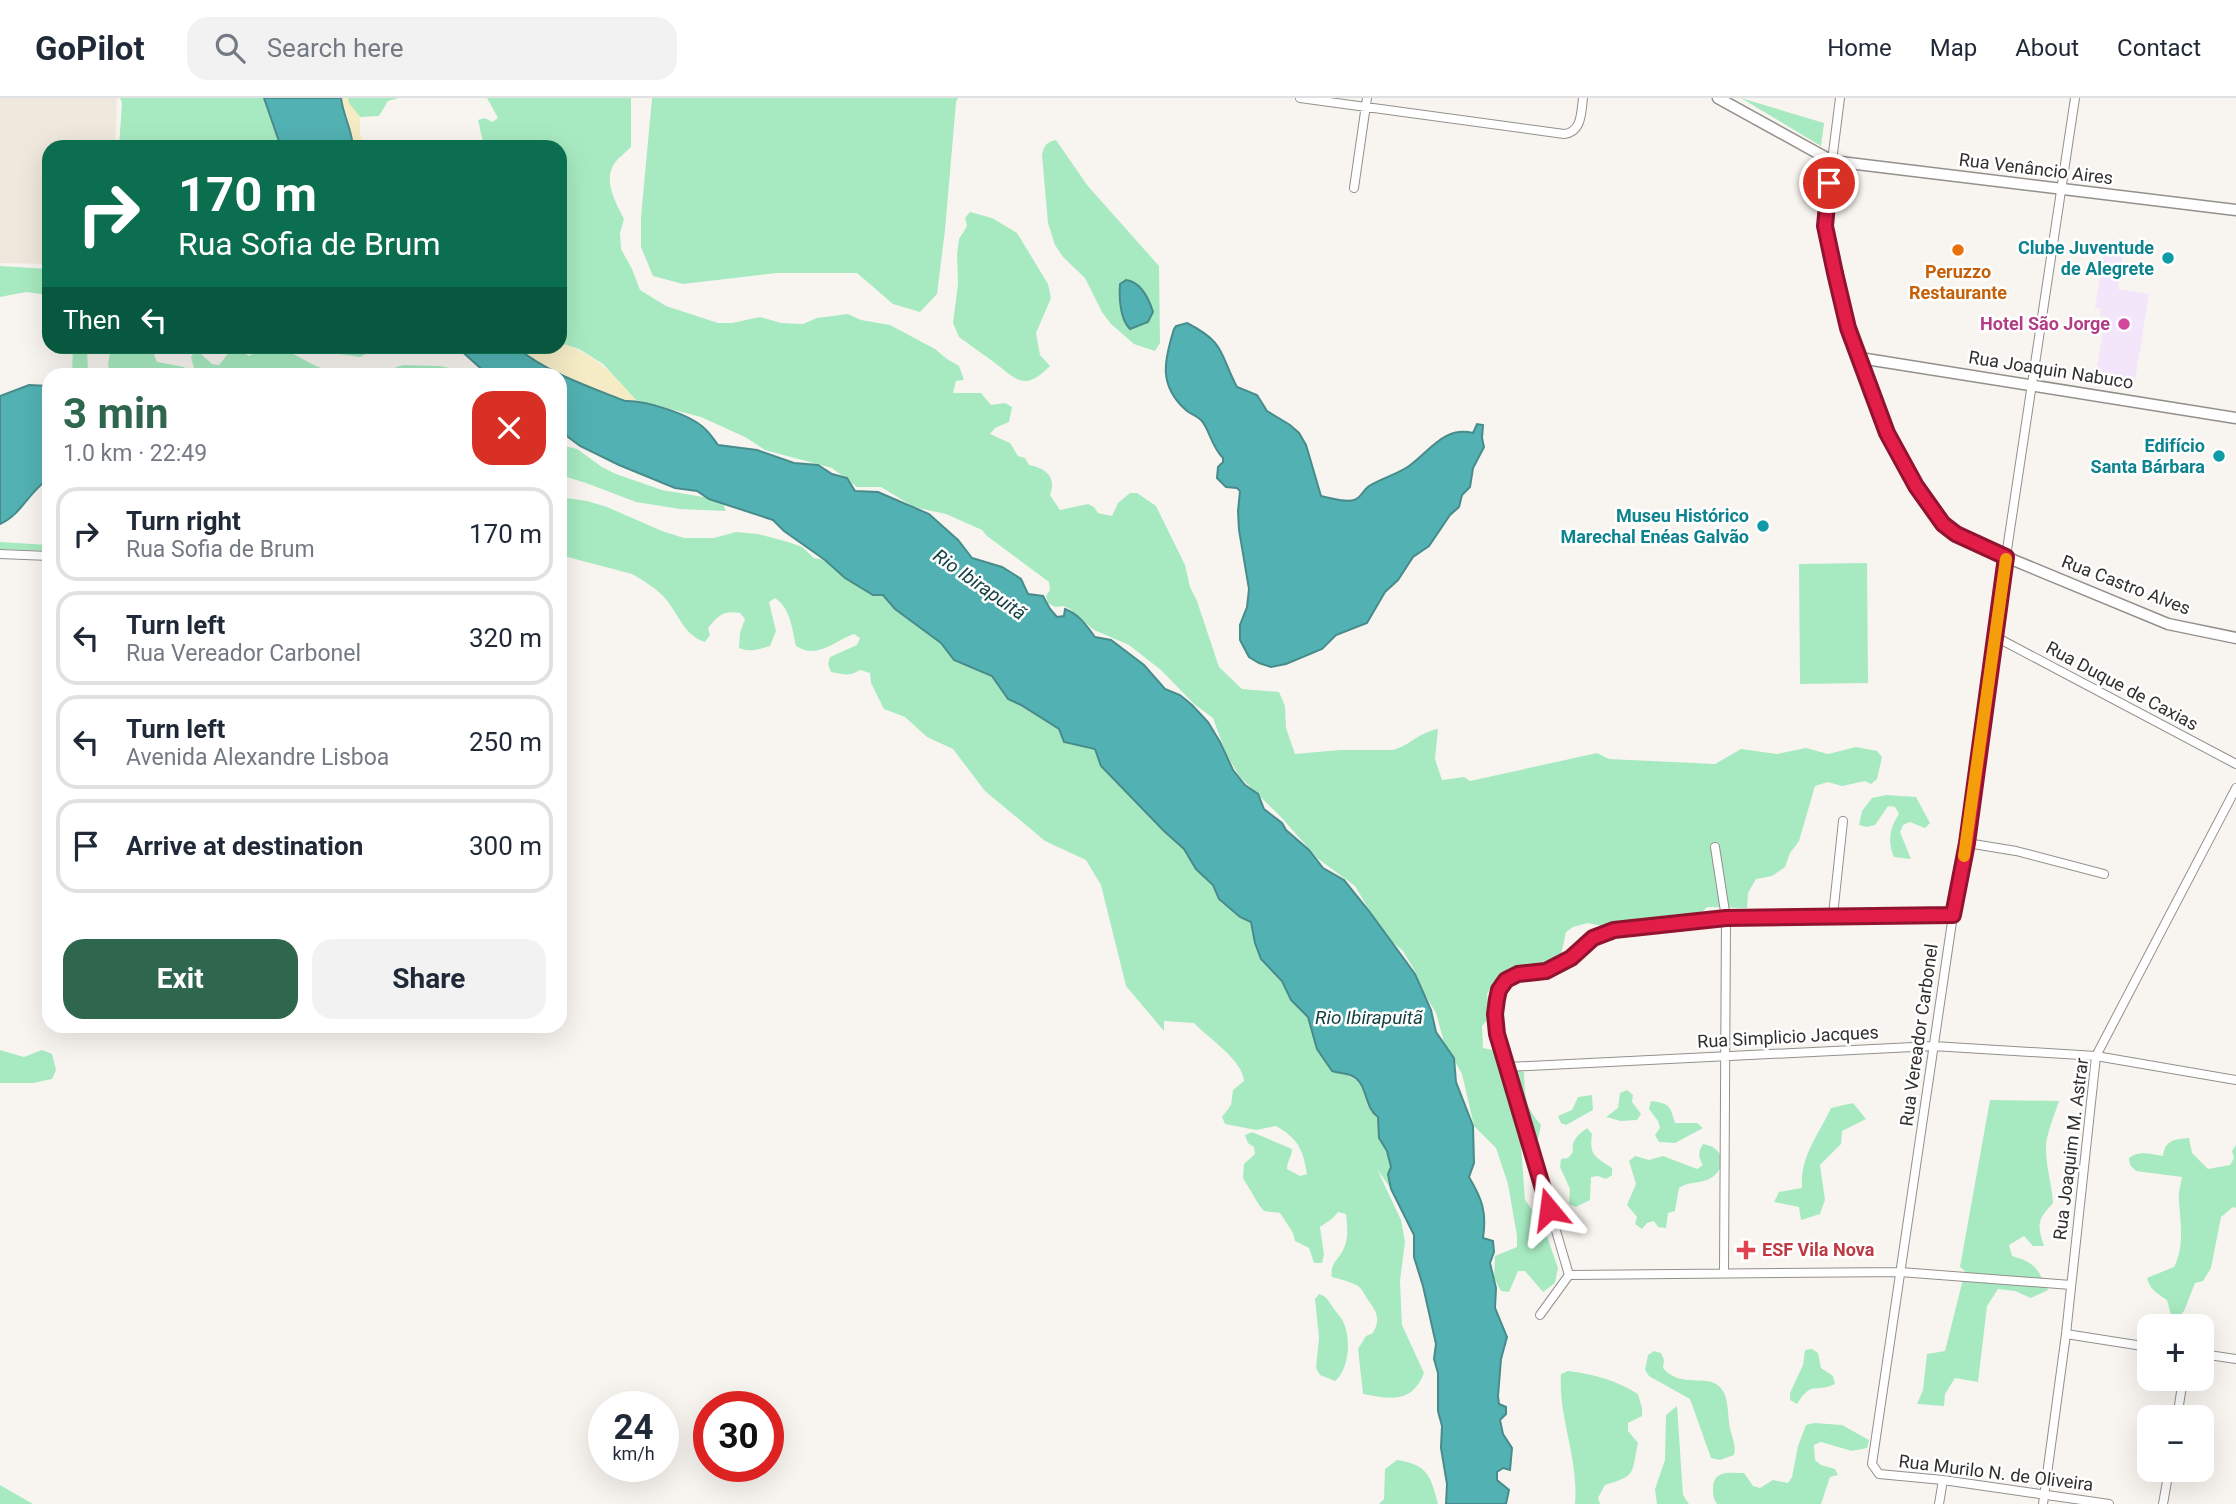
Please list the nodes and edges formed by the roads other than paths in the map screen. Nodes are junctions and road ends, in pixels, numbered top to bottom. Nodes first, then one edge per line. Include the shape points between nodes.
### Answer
1 (1300, 98) edge
2 (1583, 98) edge
3 (1718, 98) edge
4 (1840, 98) edge
5 (2075, 98) edge
6 (1367, 102) edge
7 (1832, 161) junction
8 (1354, 188) dead end
9 (2062, 190) junction
10 (2236, 210) edge
11 (1860, 358) junction
12 (2032, 384) junction
13 (2236, 418) edge
14 (0, 554) edge
15 (42, 556) edge
16 (2006, 557) junction
17 (1994, 636) junction
18 (2236, 638) edge
19 (2236, 764) edge
20 (2236, 788) edge
21 (1843, 821) dead end
22 (1967, 843) junction
23 (1715, 847) dead end
24 (2104, 874) dead end
25 (1833, 915) junction
26 (1953, 915) junction
27 (1726, 918) junction
28 (1933, 1046) junction
29 (1723, 1055) junction
30 (2096, 1056) junction
31 (1508, 1067) junction
32 (2236, 1080) edge
33 (1900, 1272) junction
34 (1724, 1273) junction
35 (1569, 1275) junction
36 (2071, 1284) junction
37 (1541, 1315) dead end
38 (2066, 1334) junction
39 (2137, 1345) edge
40 (2214, 1356) edge
41 (2236, 1359) edge
42 (1879, 1474) joint
43 (1943, 1480) junction
44 (2167, 1482) edge
45 (2044, 1499) edge
46 (1939, 1504) edge
47 (2109, 1504) edge
48 (2163, 1504) edge

1 - 6 street
2 - 6 street via 1577,128 1564,134
3 - 7 street
4 - 7 street
5 - 9 street, Rua Vereador Carbonel
6 - 8 street
7 - 9 street, Rua Venâncio Aires
7 - 11 street, Rua Castro Alves via 1825,226 1848,328
9 - 10 street, Rua Venâncio Aires
9 - 12 street, Rua Vereador Carbonel
11 - 12 street, Rua Joaquin Nabuco
11 - 16 street, Rua Castro Alves via 1887,433 1935,515 1956,534
12 - 13 street, Rua Joaquin Nabuco
12 - 16 street, Rua Vereador Carbonel
14 - 15 street
16 - 17 street, Rua Vereador Carbonel
16 - 18 street, Rua Castro Alves via 2168,624
17 - 19 street, Rua Duque de Caxias
17 - 22 street, Rua Vereador Carbonel
20 - 30 street, Rua Joaquim M. Astrar
21 - 25 street
22 - 24 street
22 - 26 street, Rua Vereador Carbonel
23 - 27 street
25 - 26 street
25 - 27 street
26 - 28 street, Rua Vereador Carbonel
27 - 29 street
27 - 31 street via 1614,930 1593,938 1571,958 1546,971 1506,980 1499,990 1495,1014
28 - 29 street, Rua Simplicio Jacques
28 - 30 street, Rua Simplicio Jacques
28 - 33 street, Rua Vereador Carbonel
29 - 31 street, Rua Simplicio Jacques
29 - 34 street
30 - 32 street, Rua Simplicio Jacques
30 - 36 street, Rua Joaquim M. Astrar
31 - 35 street
33 - 34 street
33 - 36 street
33 - 42 street, Rua Vereador Carbonel via 1872,1450 1872,1464
34 - 35 street
35 - 37 street
36 - 38 street, Rua Joaquim M. Astrar
38 - 39 street
38 - 45 street, Rua Joaquim M. Astrar
40 - 41 street
42 - 43 street, Rua Murilo N. de Oliveira
43 - 45 street, Rua Murilo N. de Oliveira
43 - 46 street
44 - 48 street
45 - 47 street, Rua Murilo N. de Oliveira

